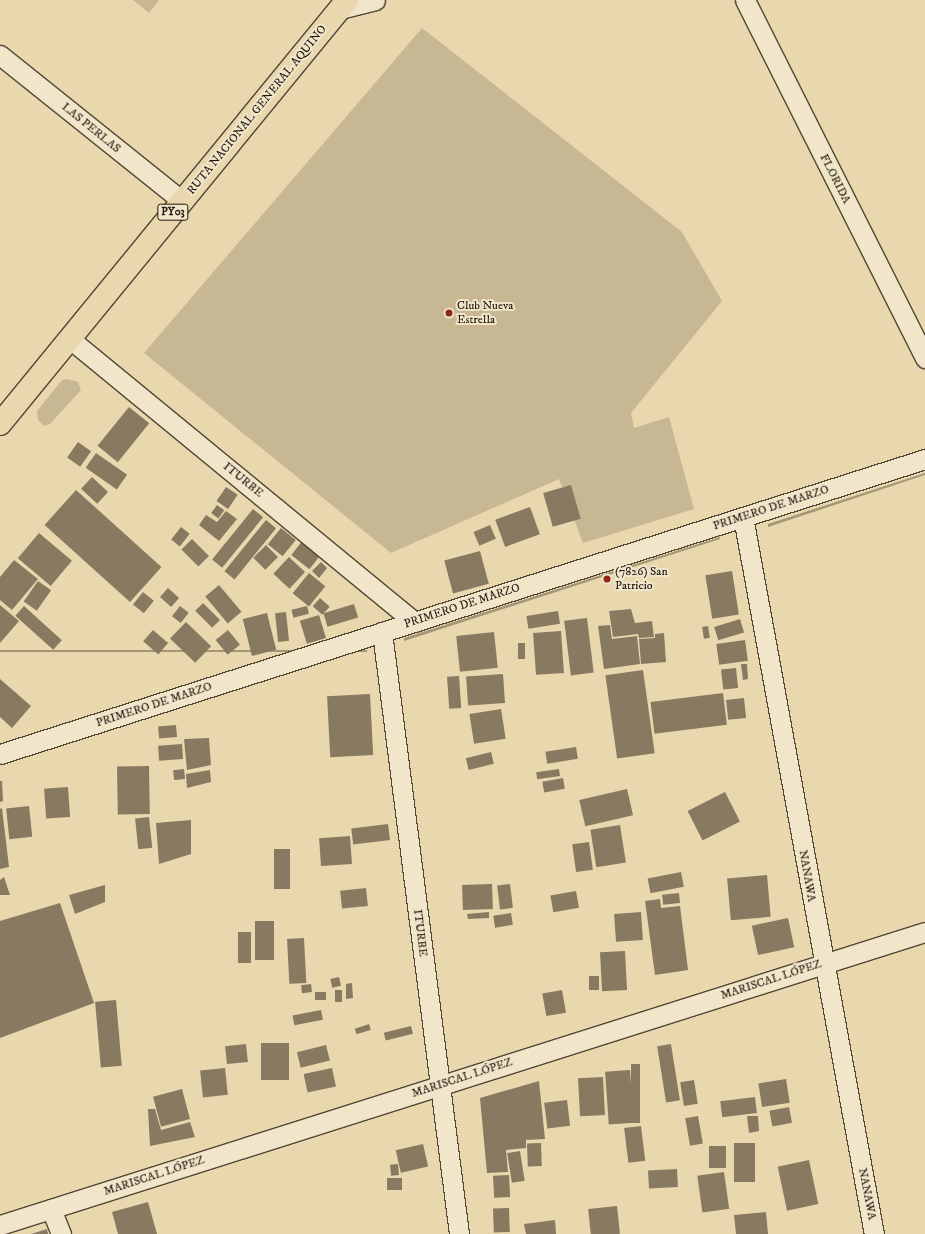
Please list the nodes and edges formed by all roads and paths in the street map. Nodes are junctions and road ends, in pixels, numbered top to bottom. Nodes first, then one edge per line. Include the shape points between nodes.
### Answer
1 (375, 0) edge
2 (745, 0) edge
3 (343, 4) edge
4 (0, 55) edge
5 (182, 201) junction
6 (70, 339) junction
7 (925, 358) edge
8 (0, 424) edge
9 (925, 459) edge
10 (743, 517) junction
11 (415, 622) junction
12 (382, 632) junction
13 (0, 754) edge
14 (925, 932) edge
15 (823, 964) junction
16 (439, 1086) junction
17 (51, 1209) junction
18 (0, 1225) edge
19 (61, 1234) edge
20 (459, 1234) edge
21 (874, 1234) edge

1 - 3 street
2 - 7 street, FLORIDA
3 - 5 highway, RUTA NACIONAL GENERAL AQUINO / PY03
4 - 5 street, LAS PERLAS
5 - 6 highway, RUTA NACIONAL GENERAL AQUINO / PY03
6 - 8 highway, RUTA NACIONAL GENERAL AQUINO / PY03
6 - 11 street, ITURBE
9 - 10 street, PRIMERO DE MARZO
10 - 11 street, PRIMERO DE MARZO
10 - 15 street, NANAWA
11 - 12 street, PRIMERO DE MARZO
12 - 13 street, PRIMERO DE MARZO
12 - 16 street, ITURBE
14 - 15 street, MARISCAL LÓPEZ
15 - 16 street, MARISCAL LÓPEZ
15 - 21 street, NANAWA
16 - 17 street, MARISCAL LÓPEZ
16 - 20 street, ITURBE
17 - 18 street, MARISCAL LÓPEZ
17 - 19 street

